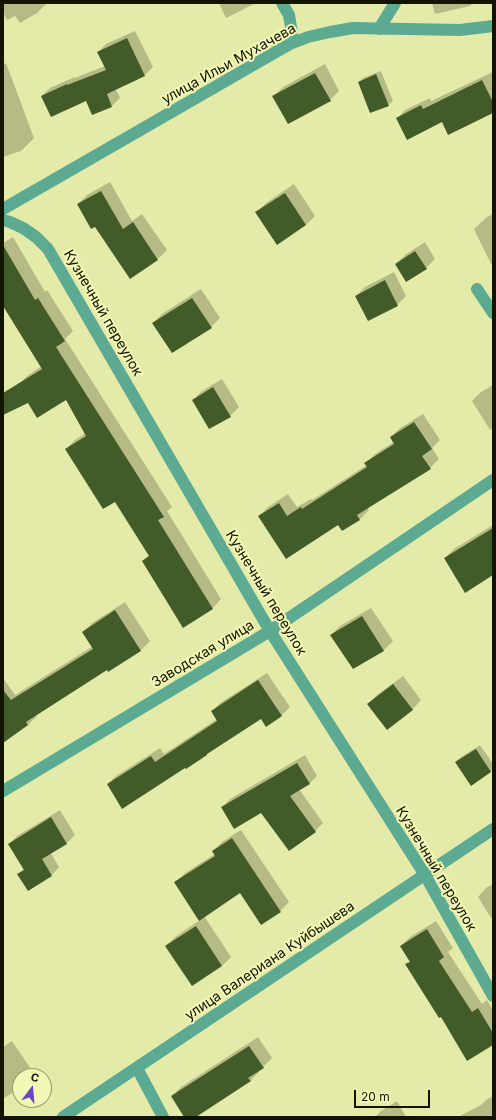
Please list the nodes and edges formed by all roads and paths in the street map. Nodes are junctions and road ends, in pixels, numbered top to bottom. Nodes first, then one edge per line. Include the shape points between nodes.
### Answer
1 (282, 3) edge
2 (395, 3) edge
3 (493, 26) edge
4 (379, 29) junction
5 (290, 44) junction
6 (3, 209) edge
7 (3, 220) edge
8 (477, 289) dead end
9 (493, 313) edge
10 (493, 480) edge
11 (270, 631) junction
12 (3, 791) edge
13 (493, 829) edge
14 (425, 876) junction
15 (493, 996) edge
16 (137, 1068) junction
17 (63, 1117) edge
18 (163, 1117) edge

1 - 5 street via 289,15 292,35
2 - 4 street
3 - 4 street, улица Ильи Мухачева via 460,30
4 - 5 street, улица Ильи Мухачева via 353,28 308,37
5 - 6 street, улица Ильи Мухачева
7 - 11 street, Кузнечный переулок via 24,228 48,249
8 - 9 street
10 - 11 street, Заводская улица
11 - 12 street, Заводская улица
11 - 14 street, Кузнечный переулок
13 - 14 street, улица Валериана Куйбышева
14 - 15 street, Кузнечный переулок
14 - 16 street, улица Валериана Куйбышева
16 - 17 street, улица Валериана Куйбышева
16 - 18 street

